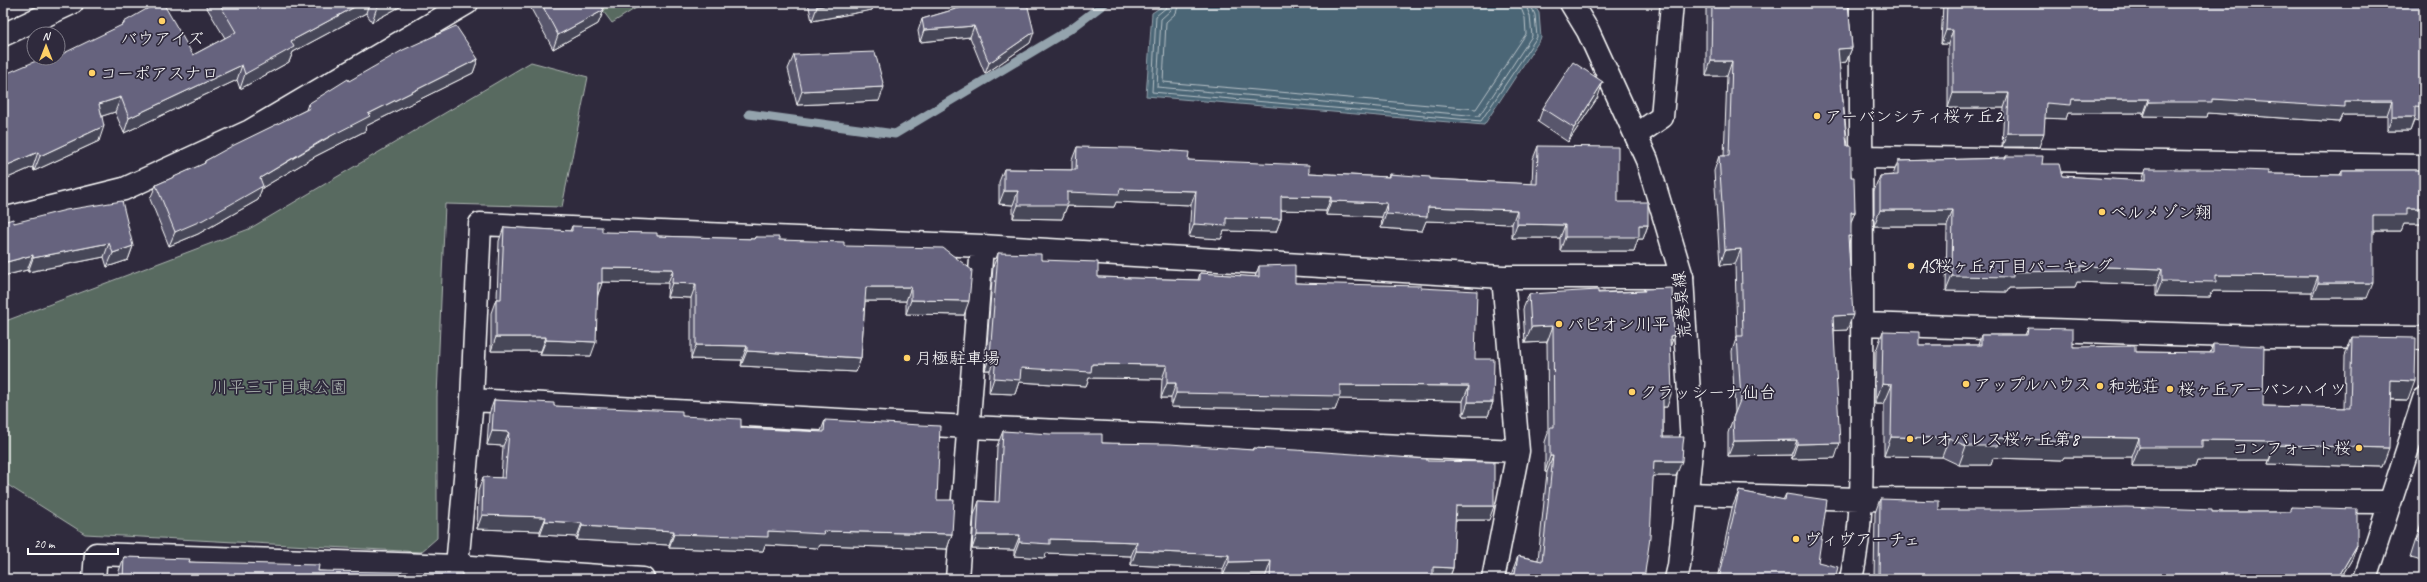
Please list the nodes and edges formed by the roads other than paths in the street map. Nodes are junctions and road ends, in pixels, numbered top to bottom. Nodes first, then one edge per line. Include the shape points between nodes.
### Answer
1 (72, 3) edge
2 (467, 3) edge
3 (1571, 3) edge
4 (1672, 3) edge
5 (1860, 3) edge
6 (3, 35) edge
7 (1636, 135) junction
8 (1862, 157) junction
9 (2424, 166) edge
10 (3, 219) edge
11 (982, 246) junction
12 (1502, 277) junction
13 (1682, 277) junction
14 (1863, 324) junction
15 (2424, 338) edge
16 (2424, 399) edge
17 (472, 400) junction
18 (969, 427) junction
19 (1518, 451) junction
20 (1686, 494) junction
21 (1859, 499) junction
22 (2390, 502) junction
23 (457, 566) junction
24 (94, 579) edge
25 (643, 579) edge
26 (957, 579) edge
27 (1493, 579) edge
28 (1676, 579) edge
29 (1851, 579) edge
30 (2365, 579) edge

1 - 6 street
2 - 10 street via 250,131 124,189
3 - 7 street, 荒巻泉線 via 1588,31
4 - 7 street via 1662,117
5 - 8 street
7 - 13 street, 荒巻泉線 via 1647,160
8 - 9 street
8 - 14 street
11 - 12 street
11 - 17 street via 480,224
11 - 18 street
12 - 13 street
12 - 19 street
13 - 20 street, 荒巻泉線 via 1692,443
14 - 15 street via 2262,337
14 - 21 street
16 - 22 street
17 - 18 street
17 - 23 street
18 - 19 street
18 - 26 street
19 - 27 street
20 - 21 street
20 - 28 street, 荒巻泉線
21 - 22 street
21 - 29 street via 1856,559
22 - 30 street
23 - 24 street via 96,554
23 - 25 street

